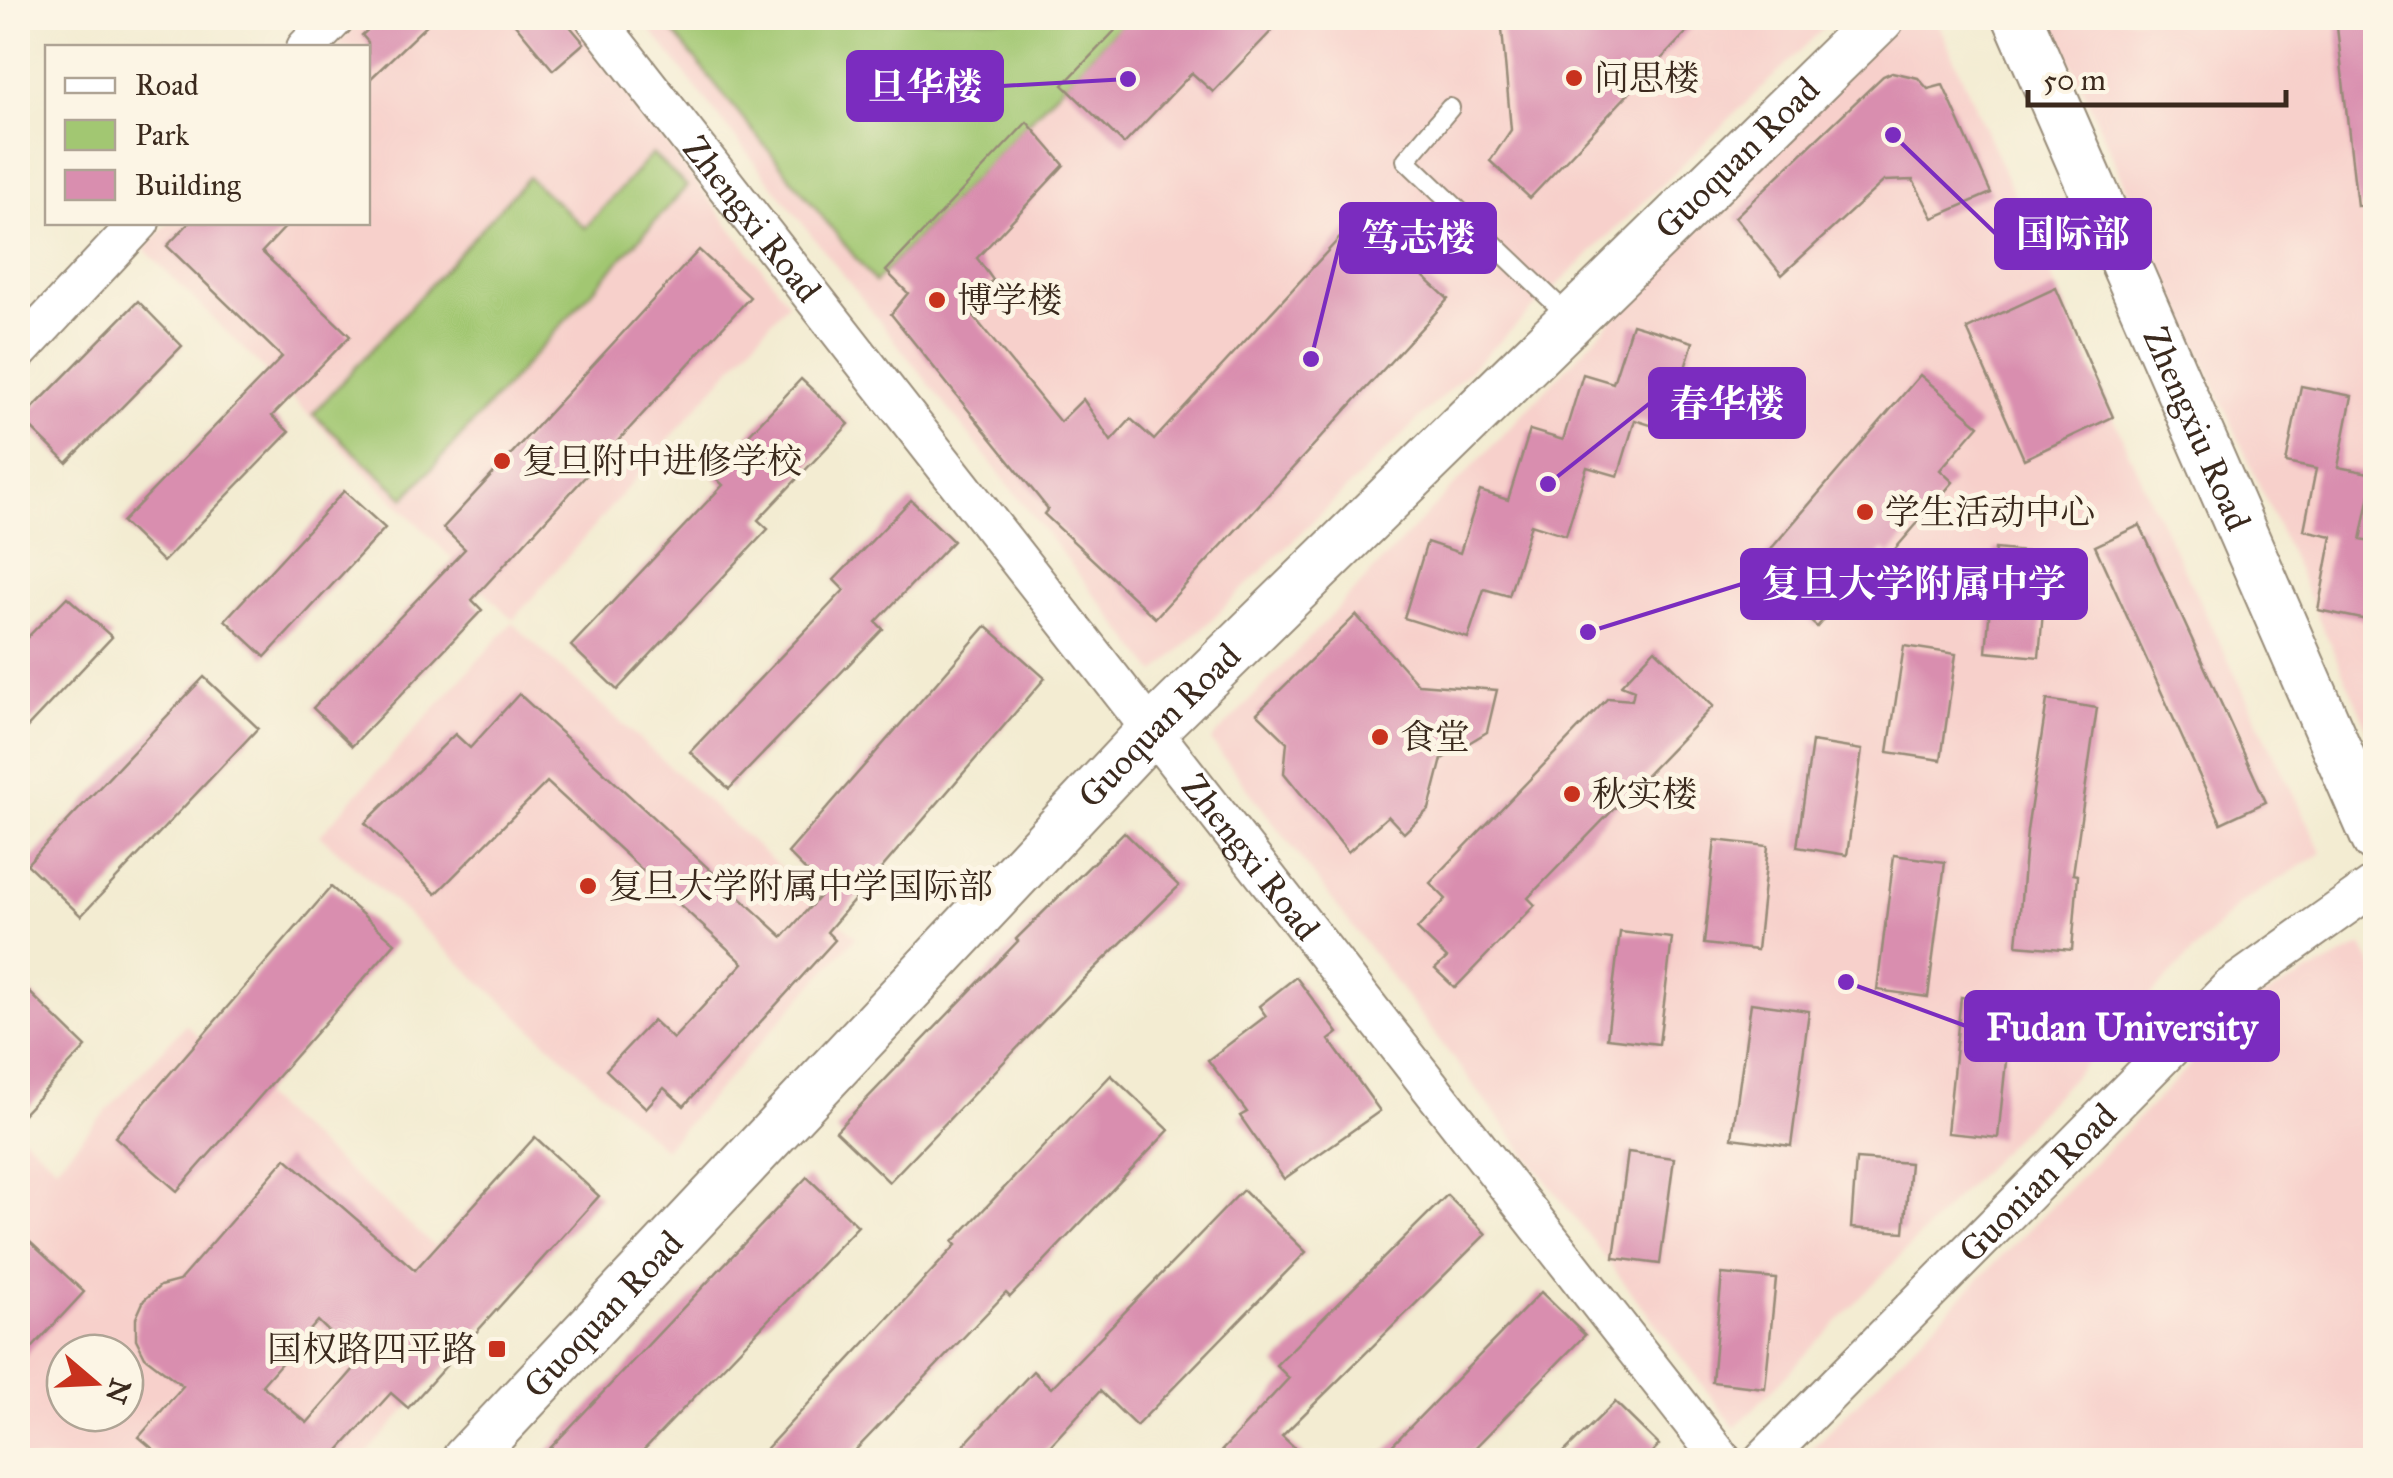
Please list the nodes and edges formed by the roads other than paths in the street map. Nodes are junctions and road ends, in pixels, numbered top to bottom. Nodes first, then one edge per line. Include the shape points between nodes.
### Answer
1 (334, 18) edge
2 (595, 18) edge
3 (1880, 18) edge
4 (2018, 18) edge
5 (309, 45) edge
6 (1450, 108) dead end
7 (137, 225) edge
8 (1572, 319) junction
9 (18, 352) edge
10 (1153, 728) junction
11 (2376, 839) edge
12 (2376, 884) edge
13 (466, 1460) edge
14 (1722, 1460) edge
15 (1763, 1460) edge

1 - 5 street
2 - 10 street, Zhengxi Road
3 - 8 street, Guoquan Road
4 - 11 street, Zhengxiu Road
6 - 8 lane via 1406,160
7 - 9 street
8 - 10 street, Guoquan Road
10 - 13 street, Guoquan Road
10 - 14 street, Zhengxi Road
12 - 15 street, Guonian Road via 2230,988

